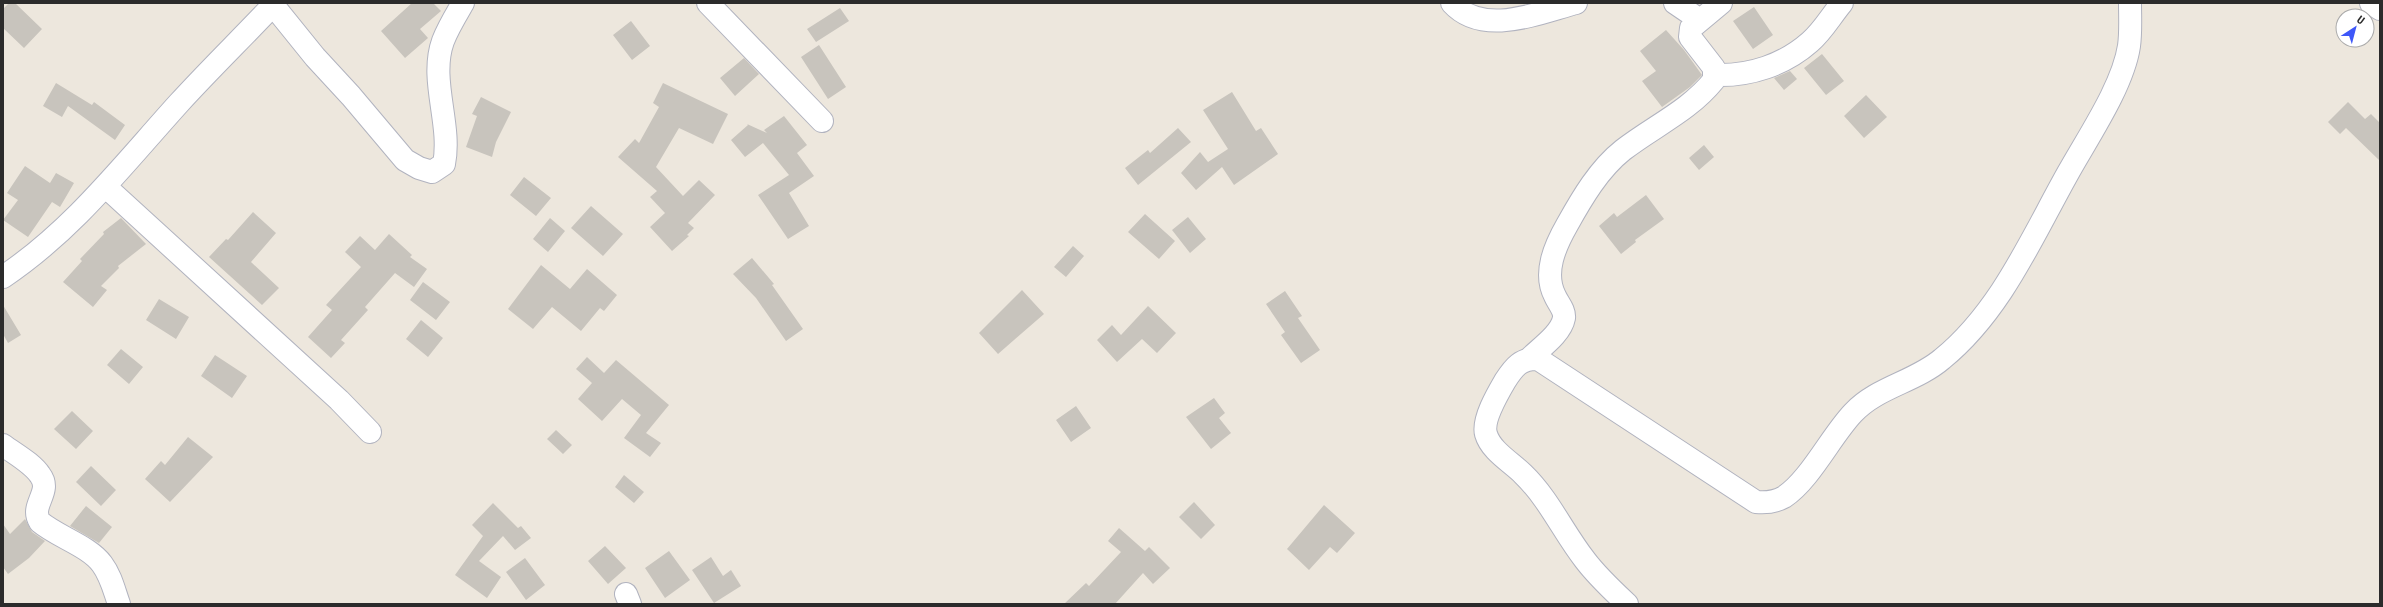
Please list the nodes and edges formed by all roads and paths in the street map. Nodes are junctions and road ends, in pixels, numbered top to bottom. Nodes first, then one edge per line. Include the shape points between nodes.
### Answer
1 (463, 3) edge
2 (708, 3) edge
3 (1452, 3) edge
4 (1576, 3) edge
5 (1675, 3) edge
6 (1721, 3) edge
7 (1842, 3) edge
8 (2130, 3) edge
9 (2371, 3) edge
10 (274, 4) edge
11 (2380, 9) edge
12 (1700, 20) junction
13 (1716, 75) junction
14 (822, 121) dead end
15 (106, 187) junction
16 (3, 277) edge
17 (1529, 359) junction
18 (370, 432) dead end
19 (3, 445) edge
20 (119, 604) edge
21 (1627, 604) edge

1 - 10 street via 443,42 439,80 445,123 445,157 444,164 432,172 406,160 315,57
2 - 14 street
3 - 4 street via 1470,17 1488,20 1510,20
5 - 12 street
6 - 12 street
7 - 13 street via 1810,42 1793,55 1765,69
8 - 17 street via 2129,46 2121,72 2102,113 2025,253 1987,310 1961,342 1942,359 1912,378 1868,400 1854,412 1798,484 1784,496 1770,503 1756,502 1549,365 1538,359
9 - 11 street
10 - 15 street via 179,103
12 - 13 street via 1692,28 1690,37 1714,68
13 - 17 street via 1710,86 1683,110 1622,151 1604,168 1583,197 1563,232 1549,274 1564,318 1558,330
15 - 16 street via 32,258
15 - 18 street
17 - 21 street via 1519,363 1504,383 1488,417 1486,436 1500,454 1538,489 1584,560
19 - 20 street via 40,475 45,489 37,508 37,518 92,554 101,563 109,575

